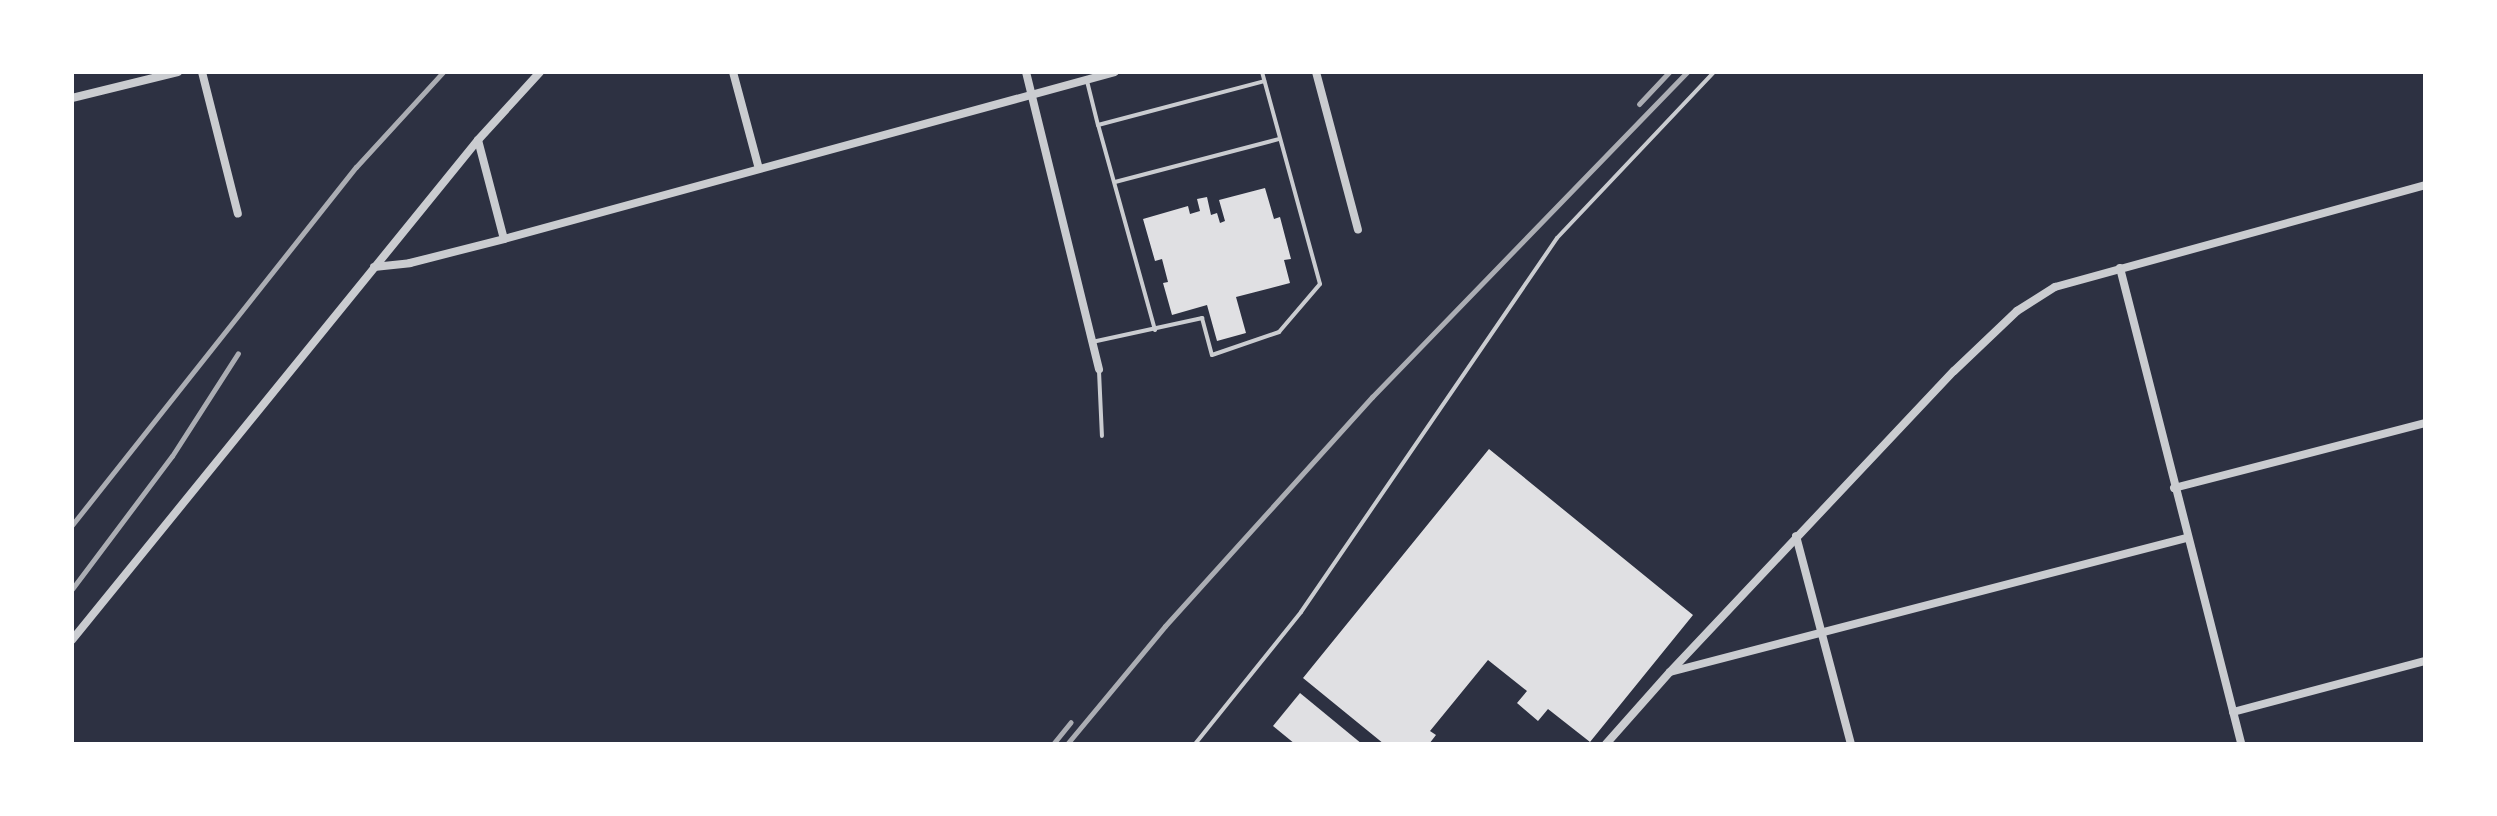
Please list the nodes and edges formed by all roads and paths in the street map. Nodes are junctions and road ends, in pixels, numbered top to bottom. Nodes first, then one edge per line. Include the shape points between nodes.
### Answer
1 (178, 72) edge
2 (202, 72) edge
3 (540, 72) edge
4 (733, 72) edge
5 (1026, 72) edge
6 (1115, 72) edge
7 (1262, 72) edge
8 (1316, 72) edge
9 (1714, 72) edge
10 (1086, 80) junction
11 (1264, 81) junction
12 (1032, 95) junction
13 (72, 98) edge
14 (1098, 125) junction
15 (1279, 139) junction
16 (478, 140) junction
17 (759, 169) junction
18 (1115, 182) junction
19 (2425, 185) edge
20 (238, 214) dead end
21 (1358, 230) dead end
22 (504, 239) junction
23 (374, 267) junction
24 (2120, 268) junction
25 (1155, 330) junction
26 (1092, 342) junction
27 (1099, 369) joint
28 (2425, 423) edge
29 (1102, 436) dead end
30 (2174, 488) junction
31 (1796, 536) junction
32 (2186, 538) junction
33 (1821, 631) junction
34 (72, 640) edge
35 (2425, 661) edge
36 (1670, 672) junction
37 (2233, 712) junction
38 (1195, 744) edge
39 (1606, 744) edge
40 (1851, 744) edge
41 (2241, 744) edge

1 - 13 street
2 - 20 street
3 - 16 street
4 - 17 street
5 - 12 street
6 - 10 street
7 - 11 lane
8 - 21 street
9 - 38 lane via 1549,248 1310,601
10 - 12 street
10 - 14 lane
11 - 14 lane
11 - 15 lane
12 - 17 street
12 - 26 street
14 - 18 lane
15 - 18 lane
15 - 25 lane via 1320,284 1279,332 1212,355 1202,318
16 - 22 street
16 - 23 street
17 - 22 street
18 - 25 lane
19 - 24 street
22 - 23 street
23 - 34 street
24 - 30 street
24 - 31 street via 2055,287 2017,311
25 - 26 lane
26 - 27 street
27 - 29 lane
28 - 30 street
30 - 32 street
31 - 33 street
31 - 36 street
32 - 33 street
32 - 37 street
33 - 36 street
33 - 40 street
35 - 37 street
36 - 39 street
37 - 41 street

